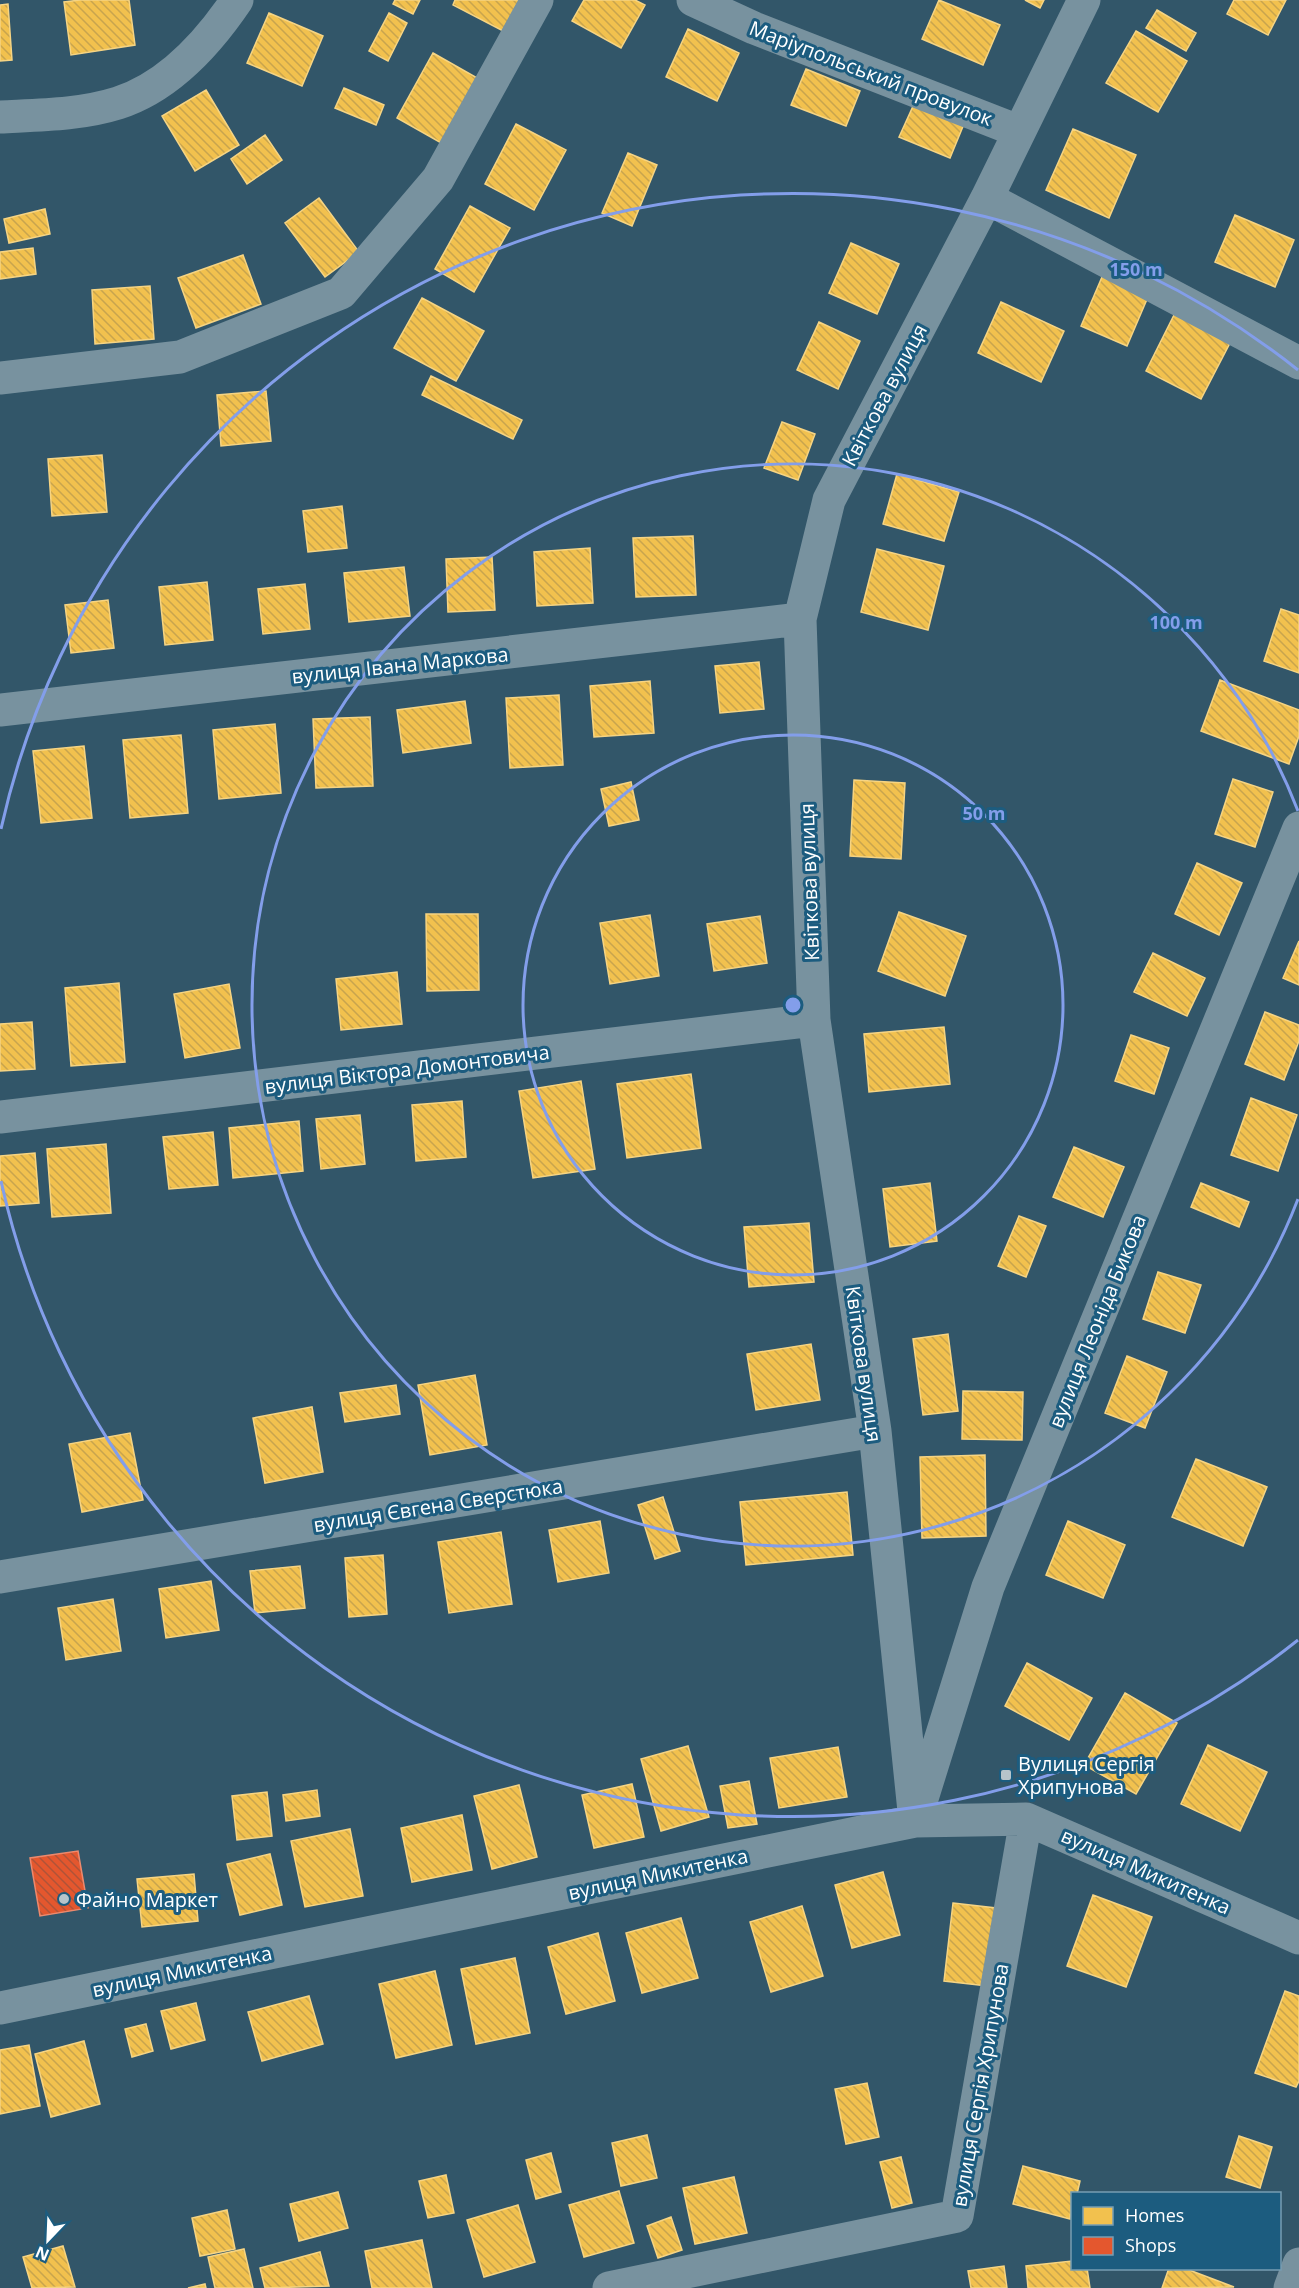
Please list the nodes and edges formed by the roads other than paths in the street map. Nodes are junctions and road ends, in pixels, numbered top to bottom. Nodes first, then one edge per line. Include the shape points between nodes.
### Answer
1 (237, 0) edge
2 (537, 0) edge
3 (693, 0) edge
4 (1084, 0) edge
5 (0, 117) edge
6 (1018, 131) junction
7 (987, 198) junction
8 (1299, 363) edge
9 (0, 378) edge
10 (800, 619) junction
11 (0, 710) edge
12 (1299, 828) edge
13 (814, 1020) junction
14 (0, 1117) edge
15 (875, 1431) junction
16 (0, 1577) edge
17 (1026, 1819) junction
18 (915, 1821) junction
19 (1299, 1938) edge
20 (0, 2008) edge
21 (1299, 2264) edge
22 (609, 2288) edge
23 (1290, 2288) edge

1 - 5 street via 217,30 186,61 154,85 119,103 65,114
2 - 9 street via 438,179 341,293 180,357
3 - 6 street, Маріупольський провулок via 754,28
4 - 6 street, Квіткова вулиця
6 - 7 street, Квіткова вулиця
7 - 8 street
7 - 10 street, Квіткова вулиця via 829,500
10 - 11 street, вулиця Івана Маркова
10 - 13 street, Квіткова вулиця
12 - 18 street, вулиця Леоніда Бикова via 988,1587
13 - 14 street, вулиця Віктора Домонтовича
13 - 15 street, Квіткова вулиця
15 - 16 street, вулиця Євгена Сверстюка
15 - 18 street, Квіткова вулиця
17 - 18 street, вулиця Микитенка
17 - 19 street, вулиця Микитенка
17 - 22 street, вулиця Сергія Хрипунова via 957,2216
18 - 20 street, вулиця Микитенка
21 - 23 street

